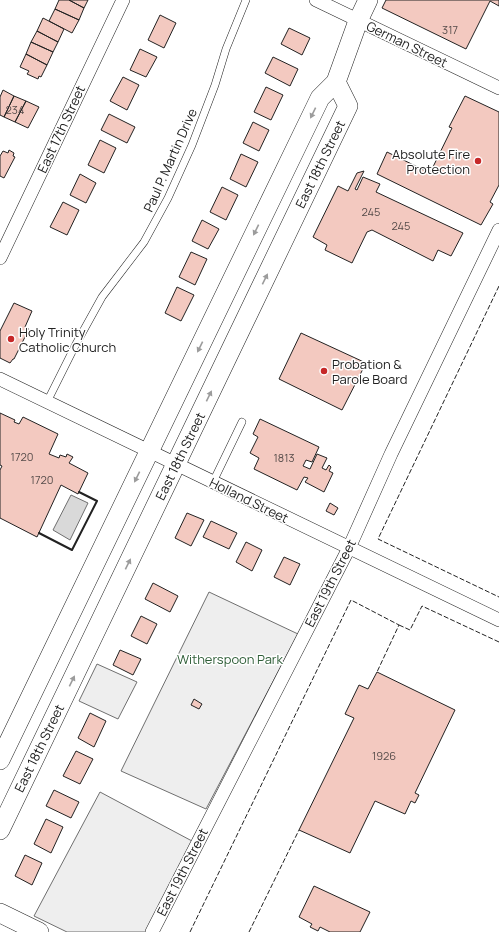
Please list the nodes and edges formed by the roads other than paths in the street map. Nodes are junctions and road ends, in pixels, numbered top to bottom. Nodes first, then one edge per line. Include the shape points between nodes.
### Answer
1 (123, 0) edge
2 (246, 0) edge
3 (316, 0) edge
4 (368, 0) edge
5 (358, 21) junction
6 (336, 82) junction
7 (499, 88) edge
8 (499, 230) edge
9 (0, 258) edge
10 (0, 379) edge
11 (47, 402) junction
12 (242, 422) dead end
13 (149, 452) junction
14 (176, 465) junction
15 (213, 482) junction
16 (349, 548) junction
17 (499, 620) edge
18 (0, 760) edge
19 (0, 830) edge
20 (0, 913) edge
21 (39, 932) edge
22 (152, 932) edge

1 - 9 street, East 17th Street
2 - 11 lane, Paul P. Martin Drive via 192,145 168,198 144,242 102,297
3 - 5 street, German Street
4 - 5 main road
5 - 6 main road
5 - 7 street, German Street
6 -> 13 main road via 320,98
14 -> 6 main road, East 18th Street via 348,106
8 - 16 street, East 19th Street via 391,454
10 - 11 street, Holland Street
11 - 13 street, Holland Street
12 - 15 lane
13 - 14 street, Holland Street
13 -> 18 main road
14 - 15 street, Holland Street
19 -> 14 main road, East 18th Street
15 - 16 street, Holland Street
16 - 17 street, Holland Street
16 - 22 street, East 19th Street
20 - 21 main road

